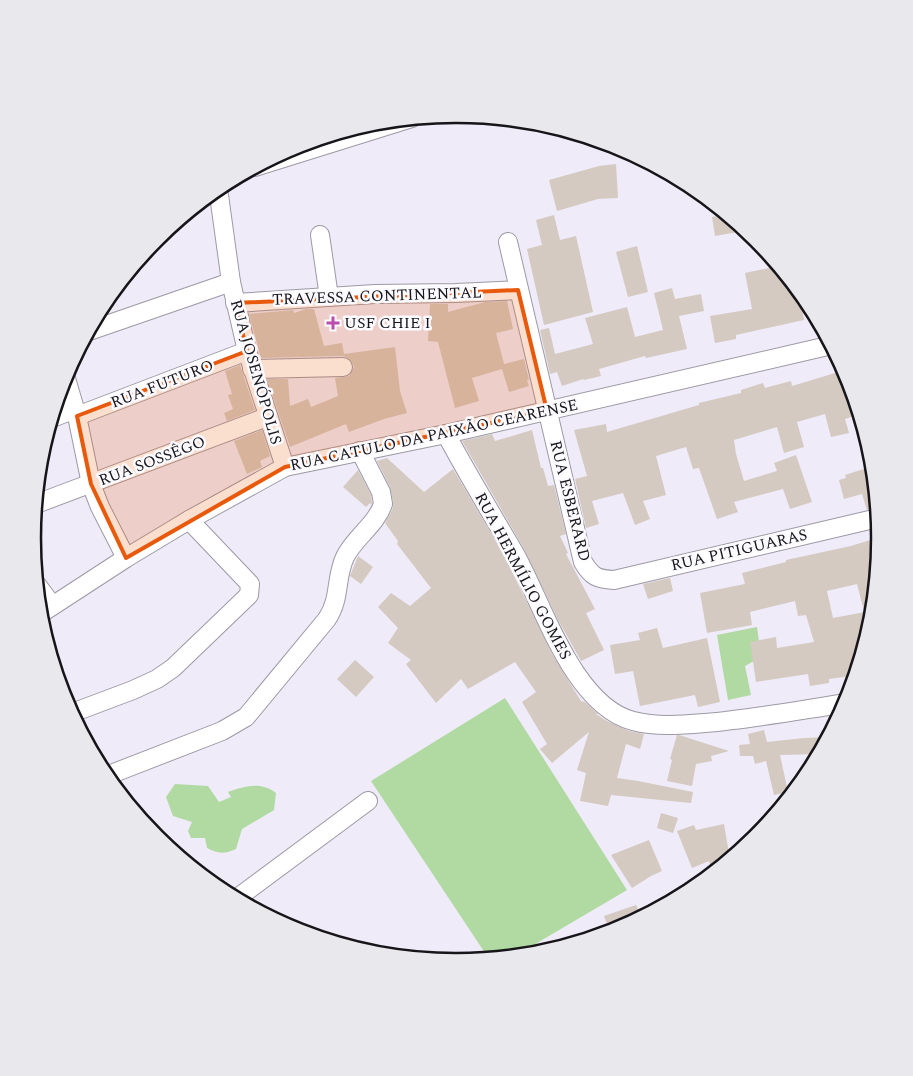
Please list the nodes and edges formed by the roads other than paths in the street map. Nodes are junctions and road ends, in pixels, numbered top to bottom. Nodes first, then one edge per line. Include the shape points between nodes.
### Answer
1 (219, 198) edge
2 (320, 235) dead end
3 (508, 242) dead end
4 (231, 282) junction
5 (518, 290) junction
6 (329, 297) junction
7 (235, 303) junction
8 (98, 328) edge
9 (825, 347) edge
10 (247, 352) junction
11 (343, 367) dead end
12 (252, 369) junction
13 (69, 389) edge
14 (548, 411) junction
15 (76, 412) junction
16 (60, 416) edge
17 (267, 417) junction
18 (446, 434) junction
19 (360, 451) junction
20 (285, 467) junction
21 (91, 484) junction
22 (43, 501) edge
23 (190, 520) junction
24 (871, 520) edge
25 (126, 558) junction
26 (599, 579) joint
27 (47, 608) edge
28 (837, 705) edge
29 (79, 710) edge
30 (114, 773) edge
31 (368, 801) dead end
32 (243, 894) edge

1 - 4 street, RUA JOSENÓPOLIS
2 - 6 street
3 - 5 street, RUA ESBERARD
4 - 7 street, RUA JOSENÓPOLIS
4 - 8 street
5 - 6 street, TRAVESSA CONTINENTAL
5 - 14 street, RUA ESBERARD
6 - 7 street, TRAVESSA CONTINENTAL
7 - 10 street, RUA JOSENÓPOLIS
9 - 14 street, RUA CATULO DA PAIXÃO CEARENSE
10 - 12 street, RUA JOSENÓPOLIS
10 - 15 street, RUA FUTURO
11 - 12 street
12 - 17 street, RUA JOSENÓPOLIS
13 - 15 street
14 - 18 street, RUA CATULO DA PAIXÃO CEARENSE
14 - 26 street, RUA ESBERARD via 583,562
15 - 16 street, RUA FUTURO
15 - 21 street
17 - 20 street, RUA JOSENÓPOLIS
17 - 21 street, RUA SOSSÊGO
18 - 19 street, RUA CATULO DA PAIXÃO CEARENSE
18 - 28 street, RUA HERMÍLIO GOMES via 515,553 558,645 591,692 609,709 631,721 680,725
19 - 20 street, RUA CATULO DA PAIXÃO CEARENSE
19 - 30 street via 381,492 383,504 345,557 335,604 326,619 242,720
20 - 23 street, RUA CATULO DA PAIXÃO CEARENSE
21 - 22 street, RUA SOSSÊGO
21 - 25 street
23 - 25 street, RUA CATULO DA PAIXÃO CEARENSE
23 - 29 street via 250,584 249,595 173,668 157,679
24 - 26 street, RUA PITIGUARAS via 614,580
25 - 27 street, RUA CATULO DA PAIXÃO CEARENSE
31 - 32 street

